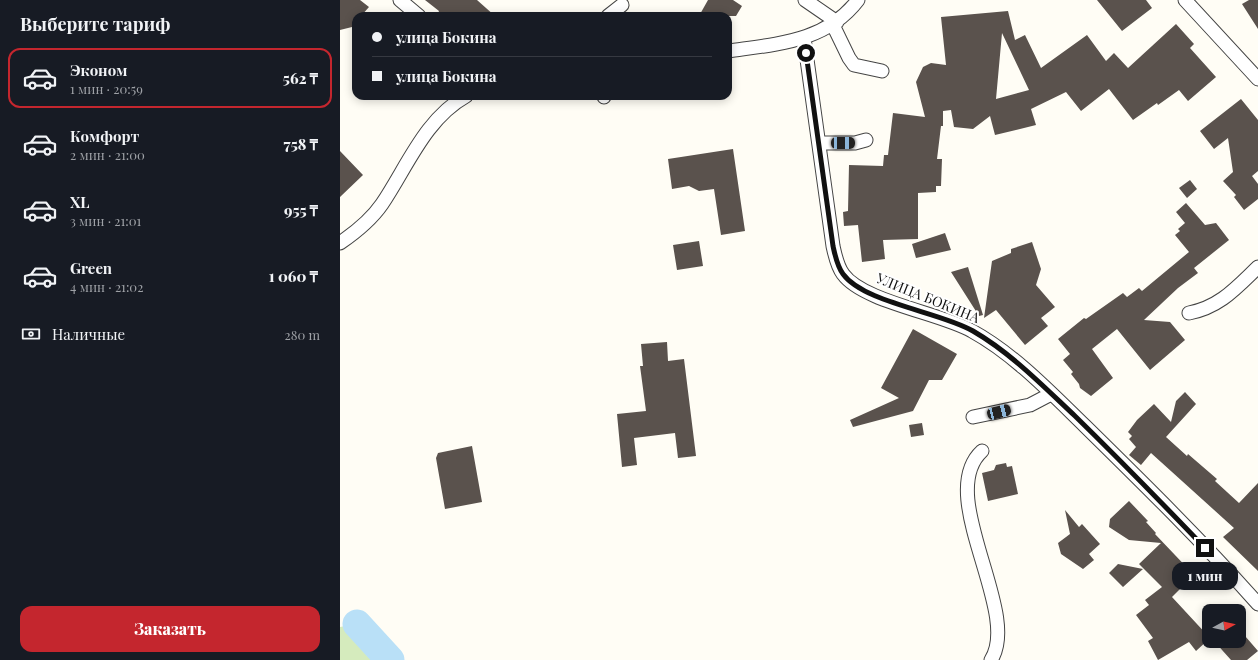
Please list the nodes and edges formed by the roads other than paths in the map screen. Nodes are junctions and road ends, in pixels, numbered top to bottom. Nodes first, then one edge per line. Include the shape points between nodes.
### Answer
1 (400, 0) edge
2 (805, 0) edge
3 (858, 0) edge
4 (1184, 0) edge
5 (622, 5) dead end
6 (414, 12) edge
7 (613, 12) edge
8 (835, 24) junction
9 (804, 38) junction
10 (732, 50) edge
11 (882, 70) dead end
12 (1258, 79) edge
13 (459, 100) edge
14 (866, 140) dead end
15 (819, 143) junction
16 (340, 243) edge
17 (1258, 267) edge
18 (1189, 313) dead end
19 (1051, 394) junction
20 (973, 417) dead end
21 (982, 451) dead end
22 (1258, 604) edge
23 (991, 660) edge

1 - 6 street
2 - 8 street
3 - 8 street
4 - 12 street
5 - 7 street
8 - 9 street
8 - 11 street via 854,65
9 - 10 street
9 - 15 street, УЛИЦА БОКИНА
13 - 16 street via 428,130 382,205 369,220
14 - 15 street via 854,143
15 - 19 street, УЛИЦА БОКИНА via 833,246 843,274 853,284 870,293 972,330 1025,368
17 - 18 street via 1218,303
19 - 20 street via 1030,405
19 - 22 street, УЛИЦА БОКИНА via 1141,481
21 - 23 street via 975,457 969,472 967,488 978,551 998,629 997,647

